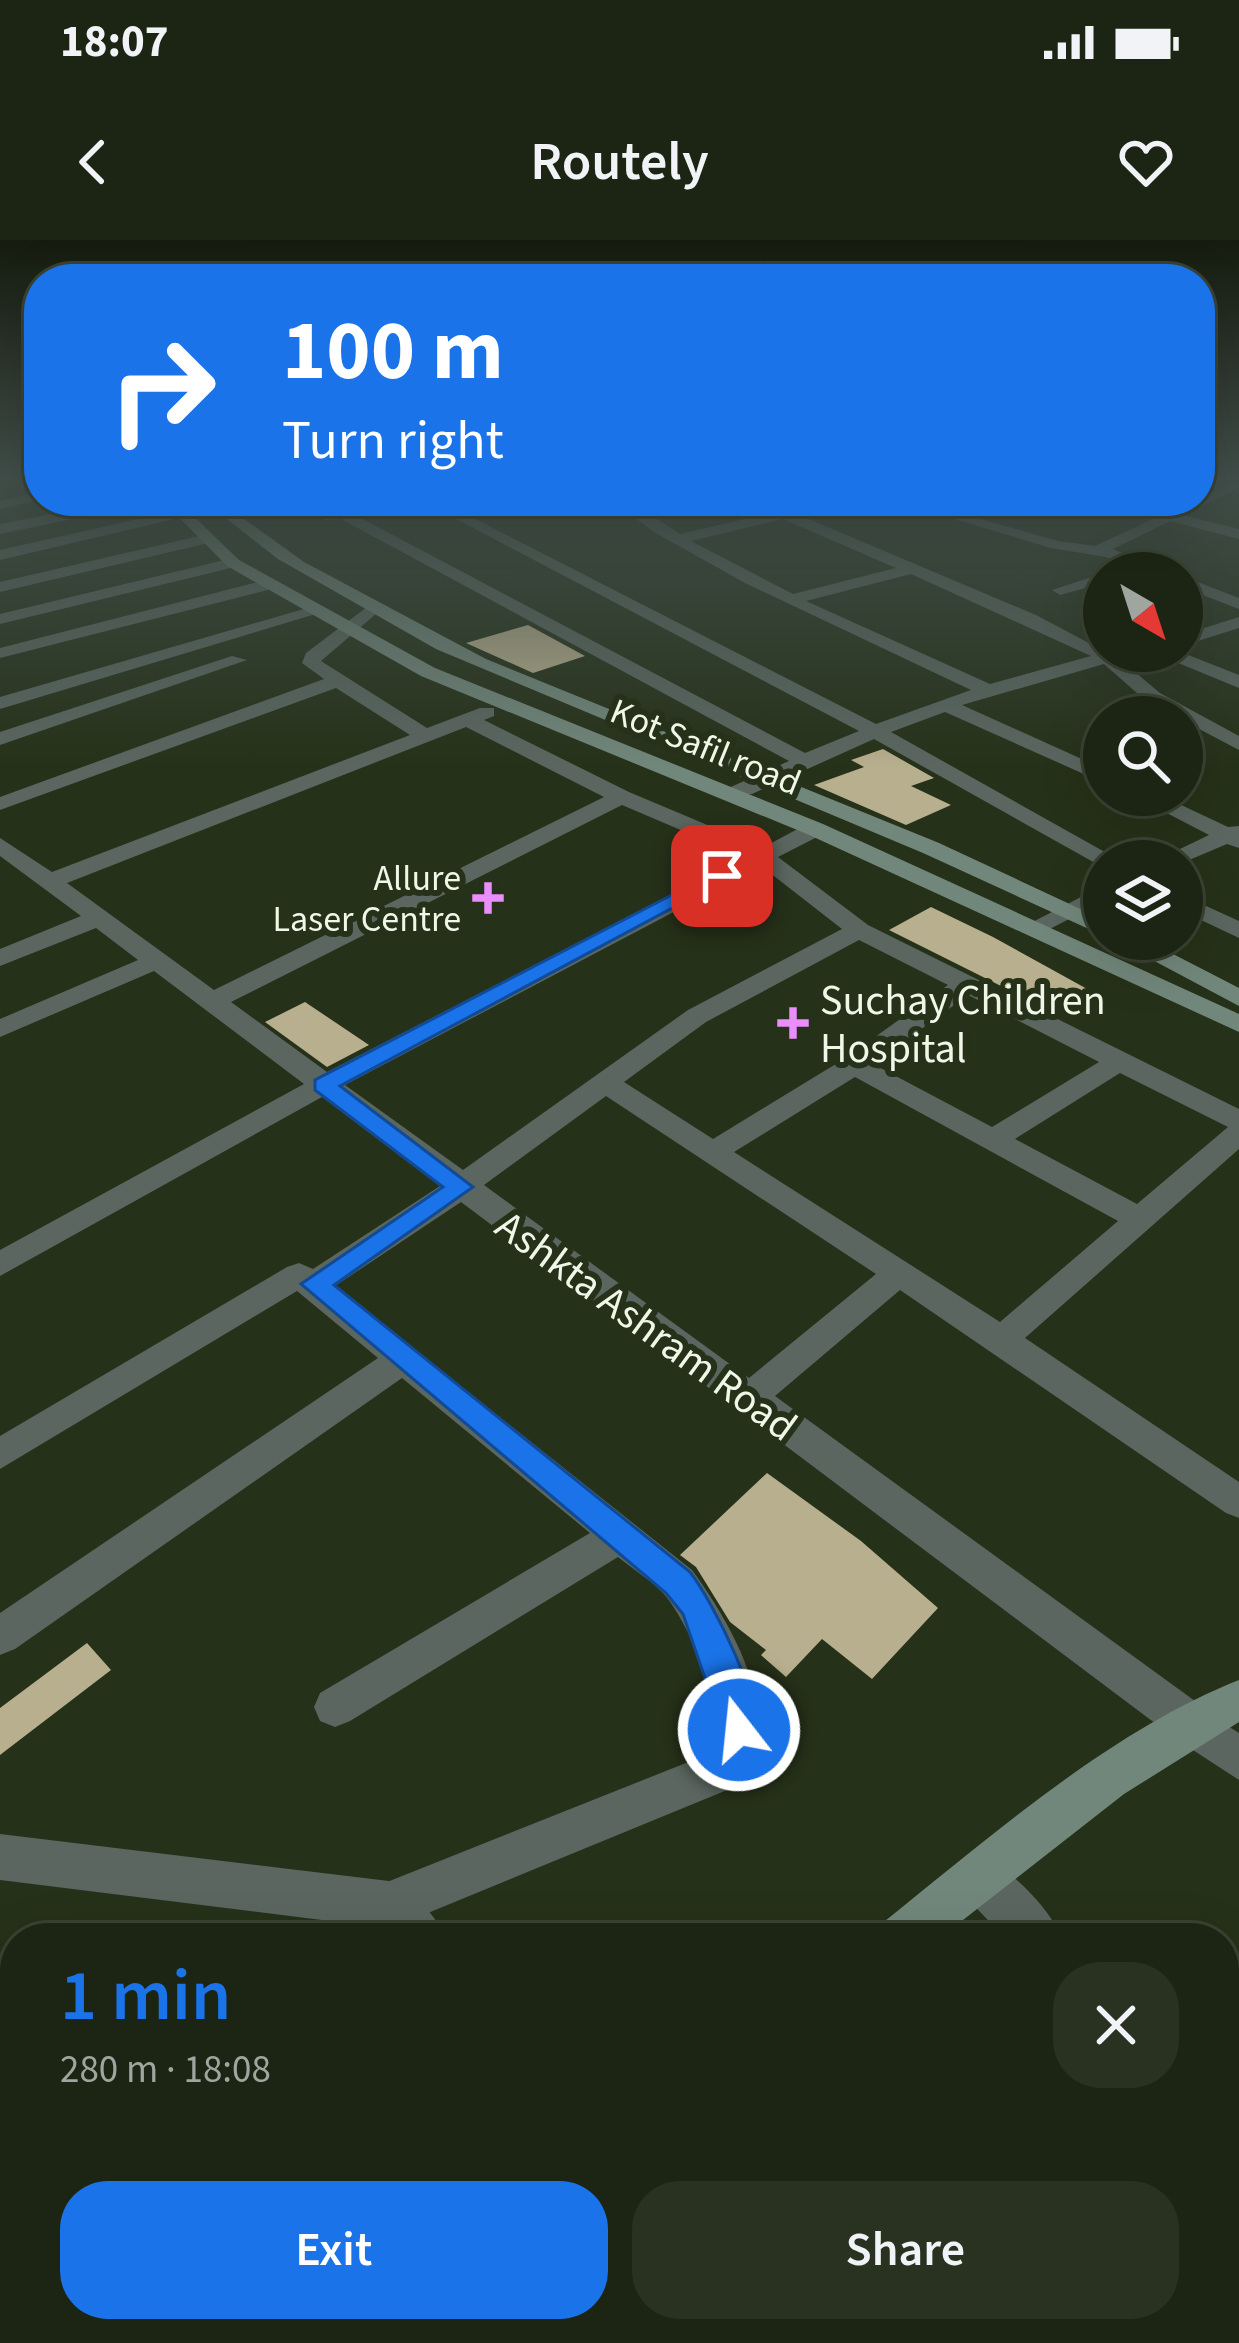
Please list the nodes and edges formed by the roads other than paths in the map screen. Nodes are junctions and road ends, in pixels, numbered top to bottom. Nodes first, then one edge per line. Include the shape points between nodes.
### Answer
1 (56, 574) edge
2 (184, 574) edge
3 (250, 574) edge
4 (313, 574) edge
5 (455, 574) edge
6 (571, 574) edge
7 (747, 574) edge
8 (890, 574) edge
9 (927, 574) edge
10 (1083, 584) edge
11 (266, 585) junction
12 (0, 587) edge
13 (1203, 589) edge
14 (1060, 590) dead end
15 (794, 599) junction
16 (1239, 604) edge
17 (371, 609) junction
18 (320, 610) junction
19 (4, 615) edge
20 (1239, 622) edge
21 (346, 625) junction
22 (1208, 632) junction
23 (1203, 634) edge
24 (206, 642) junction
25 (1239, 646) edge
26 (1083, 647) edge
27 (0, 653) edge
28 (66, 659) junction
29 (238, 660) junction
30 (1083, 665) edge
31 (1203, 668) edge
32 (259, 670) dead end
33 (1123, 672) edge
34 (280, 682) dead end
35 (334, 682) junction
36 (1239, 682) edge
37 (990, 691) junction
38 (301, 693) junction
39 (118, 699) junction
40 (0, 703) edge
41 (506, 705) junction
42 (948, 706) junction
43 (468, 720) junction
44 (874, 731) junction
45 (425, 736) junction
46 (0, 739) edge
47 (1239, 744) edge
48 (804, 761) junction
49 (1083, 767) edge
50 (767, 782) junction
51 (732, 795) junction
52 (621, 797) junction
53 (0, 804) edge
54 (1190, 816) edge
55 (815, 829) junction
56 (1235, 836) edge
57 (0, 845) edge
58 (1203, 848) edge
59 (1083, 849) edge
60 (762, 856) junction
61 (46, 884) junction
62 (1083, 902) edge
63 (1068, 910) junction
64 (1203, 913) edge
65 (1083, 918) edge
66 (95, 919) junction
67 (1035, 927) junction
68 (859, 930) junction
69 (1239, 931) edge
70 (0, 958) edge
71 (1166, 960) edge
72 (154, 962) junction
73 (967, 983) junction
74 (1239, 998) edge
75 (210, 1002) junction
76 (1239, 1024) edge
77 (0, 1029) edge
78 (1121, 1060) junction
79 (854, 1065) junction
80 (604, 1082) junction
81 (323, 1085) junction
82 (1239, 1120) edge
83 (1239, 1133) edge
84 (993, 1140) junction
85 (714, 1151) junction
86 (461, 1187) junction
87 (1140, 1219) junction
88 (0, 1264) edge
89 (898, 1274) junction
90 (315, 1284) junction
91 (1001, 1340) junction
92 (405, 1358) junction
93 (747, 1399) junction
94 (0, 1454) edge
95 (1234, 1488) edge
96 (621, 1535) junction
97 (0, 1636) edge
98 (1239, 1700) edge
99 (335, 1706) dead end
100 (1191, 1724) junction
101 (1239, 1759) edge
102 (0, 1857) edge
103 (978, 1876) junction
104 (405, 1921) edge
105 (920, 1923) edge
106 (1023, 1923) edge

1 - 12 street
2 - 19 street
3 - 11 main road, Kot Safil road
4 - 17 main road, Kot Safil road
5 - 48 street
6 - 44 street
7 - 15 street
8 - 15 street
9 - 26 street
10 - 14 street
11 - 18 main road, Kot Safil road
11 - 28 street
13 - 16 street
15 - 37 street
17 - 21 street
17 - 50 main road, Kot Safil road via 475,665
18 - 21 main road, Kot Safil road
18 - 24 street
19 - 28 street
20 - 22 street
21 - 35 street via 310,658
21 - 41 main road, Kot Safil road
22 - 23 street
22 - 25 street
24 - 28 street
24 - 29 street
27 - 28 street
28 - 39 street
28 - 40 street
29 - 32 street
29 - 39 street
30 - 37 street
31 - 36 street
33 - 47 street
34 - 38 street
35 - 38 street
35 - 45 street
37 - 42 street
38 - 53 street
39 - 46 street
41 - 43 street
41 - 51 main road, Kot Safil road
42 - 44 street
42 - 49 street
43 - 45 street
43 - 52 street
44 - 48 street
44 - 59 street
45 - 61 street
48 - 50 street
50 - 51 street
50 - 63 main road, Kot Safil road
51 - 55 main road, Kot Safil road
52 - 60 street
52 - 75 street
54 - 56 street
55 - 60 street
55 - 67 main road, Kot Safil road
56 - 58 street
57 - 61 street, Ashkta Ashram Road
60 - 68 street
60 - 81 street
61 - 66 street, Ashkta Ashram Road
62 - 63 street
63 - 65 main road, Kot Safil road
63 - 67 street
64 - 69 street
66 - 70 street
66 - 72 street, Ashkta Ashram Road
67 - 76 main road, Kot Safil road
68 - 73 street
68 - 80 street via 736,992
71 - 74 main road
72 - 75 street, Ashkta Ashram Road
72 - 77 street
73 - 78 street
73 - 79 street
75 - 81 street, Ashkta Ashram Road
78 - 82 street
78 - 84 street
79 - 84 street
79 - 85 street
80 - 85 street
80 - 86 street
81 - 86 street, Ashkta Ashram Road
81 - 88 street
83 - 87 street
84 - 87 street
85 - 89 street
86 - 90 street
86 - 93 street, Ashkta Ashram Road
87 - 91 street
89 - 91 street
89 - 93 street
90 - 92 street
90 - 94 street via 290,1277
91 - 95 street
92 - 96 street
92 - 97 street
93 - 100 street, Ashkta Ashram Road
96 - 99 street
96 - 104 street via 696,1606 734,1701 734,1755 716,1773
98 - 100 main road
100 - 101 street, Ashkta Ashram Road
100 - 103 main road
102 - 104 street
103 - 105 main road
103 - 106 street

